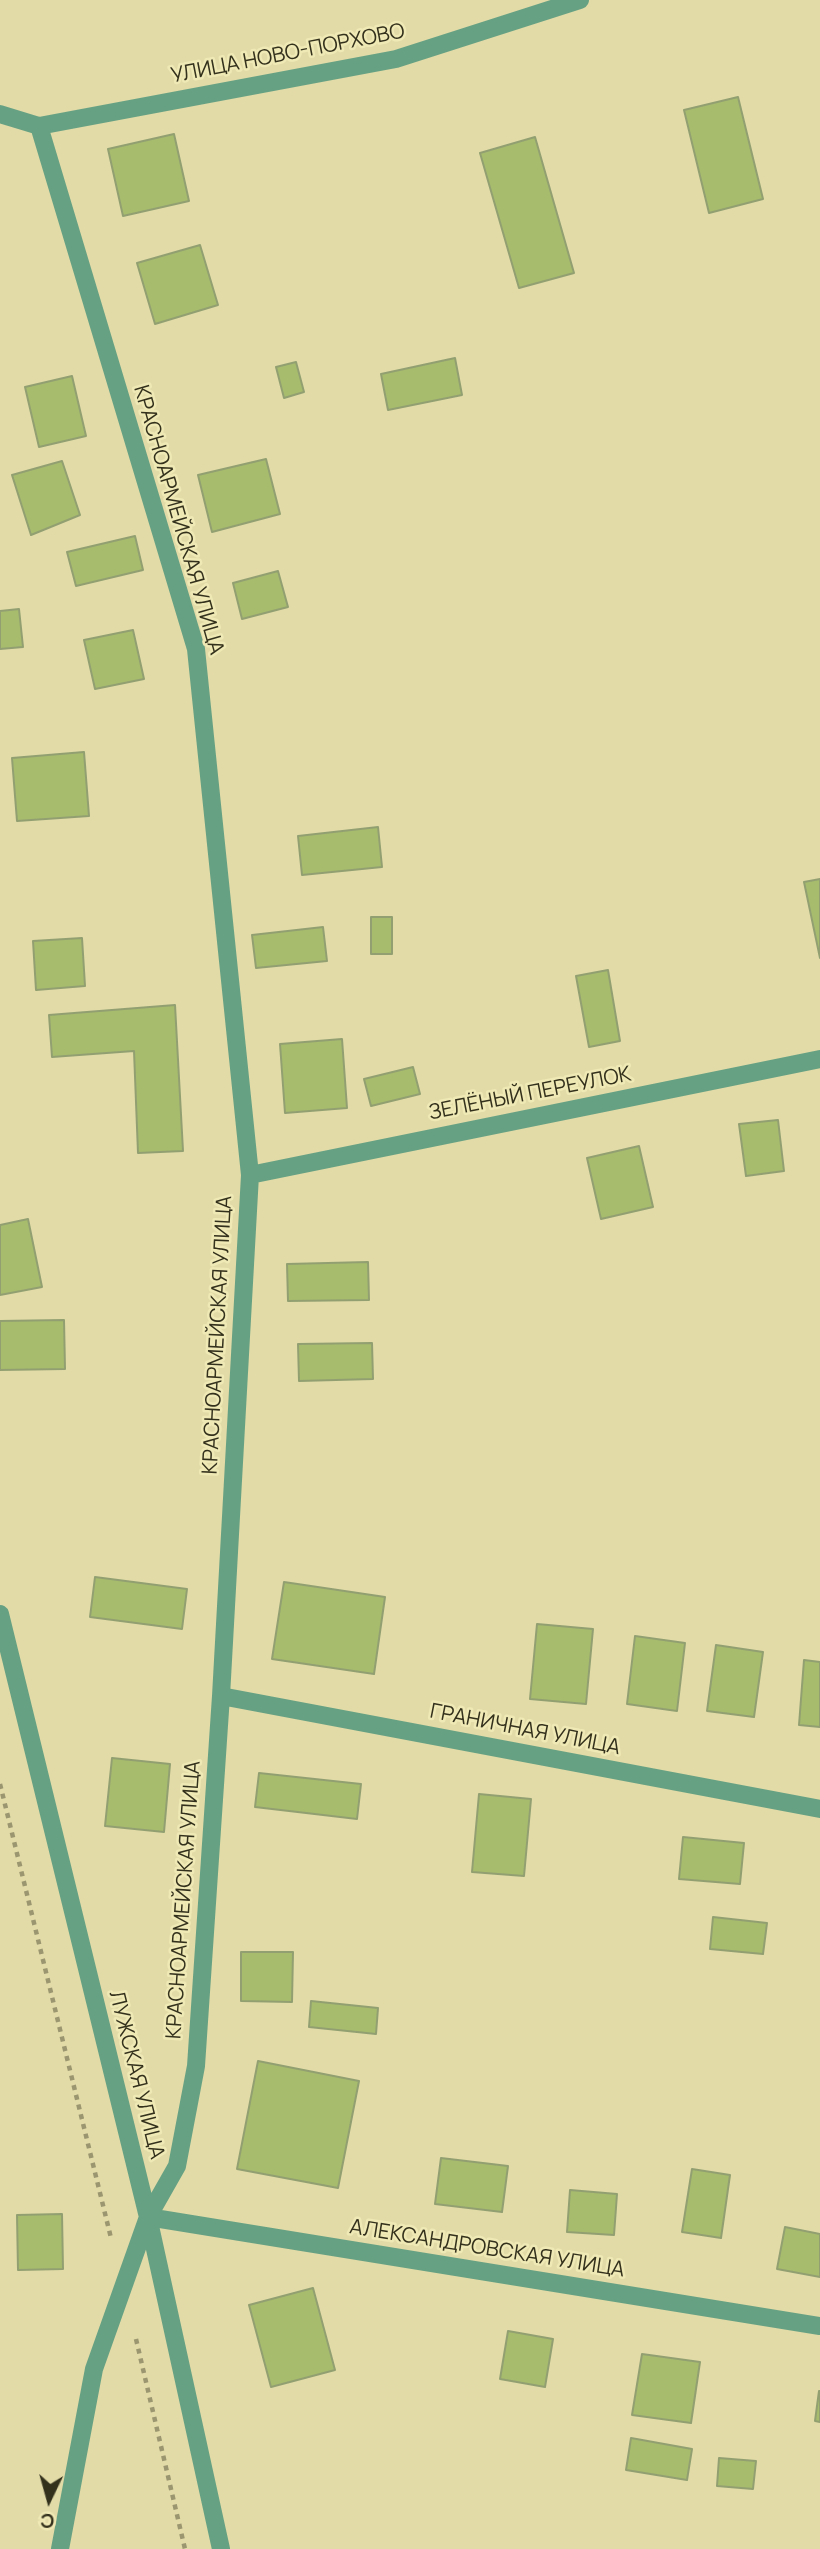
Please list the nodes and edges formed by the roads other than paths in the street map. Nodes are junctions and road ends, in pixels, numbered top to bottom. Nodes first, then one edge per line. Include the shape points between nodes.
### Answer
1 (580, 0) edge
2 (0, 114) edge
3 (39, 126) junction
4 (820, 1059) edge
5 (250, 1175) junction
6 (0, 1614) edge
7 (221, 1696) junction
8 (820, 1809) edge
9 (148, 2217) junction
10 (820, 2326) edge
11 (60, 2549) edge
12 (221, 2549) edge

1 - 3 street, УЛИЦА НОВО-ПОРХОВО via 396,58
2 - 3 street, УЛИЦА НОВО-ПОРХОВО
3 - 5 street, КРАСНОАРМЕЙСКАЯ УЛИЦА via 195,649
4 - 5 street, ЗЕЛЁНЫЙ ПЕРЕУЛОК
5 - 7 street, КРАСНОАРМЕЙСКАЯ УЛИЦА
6 - 9 street, ЛУЖСКАЯ УЛИЦА
7 - 8 street, ГРАНИЧНАЯ УЛИЦА
7 - 9 street, КРАСНОАРМЕЙСКАЯ УЛИЦА via 195,2066 177,2166
9 - 10 street, АЛЕКСАНДРОВСКАЯ УЛИЦА
9 - 11 street, КРАСНОАРМЕЙСКАЯ УЛИЦА via 94,2369
9 - 12 street, ЛУЖСКАЯ УЛИЦА

